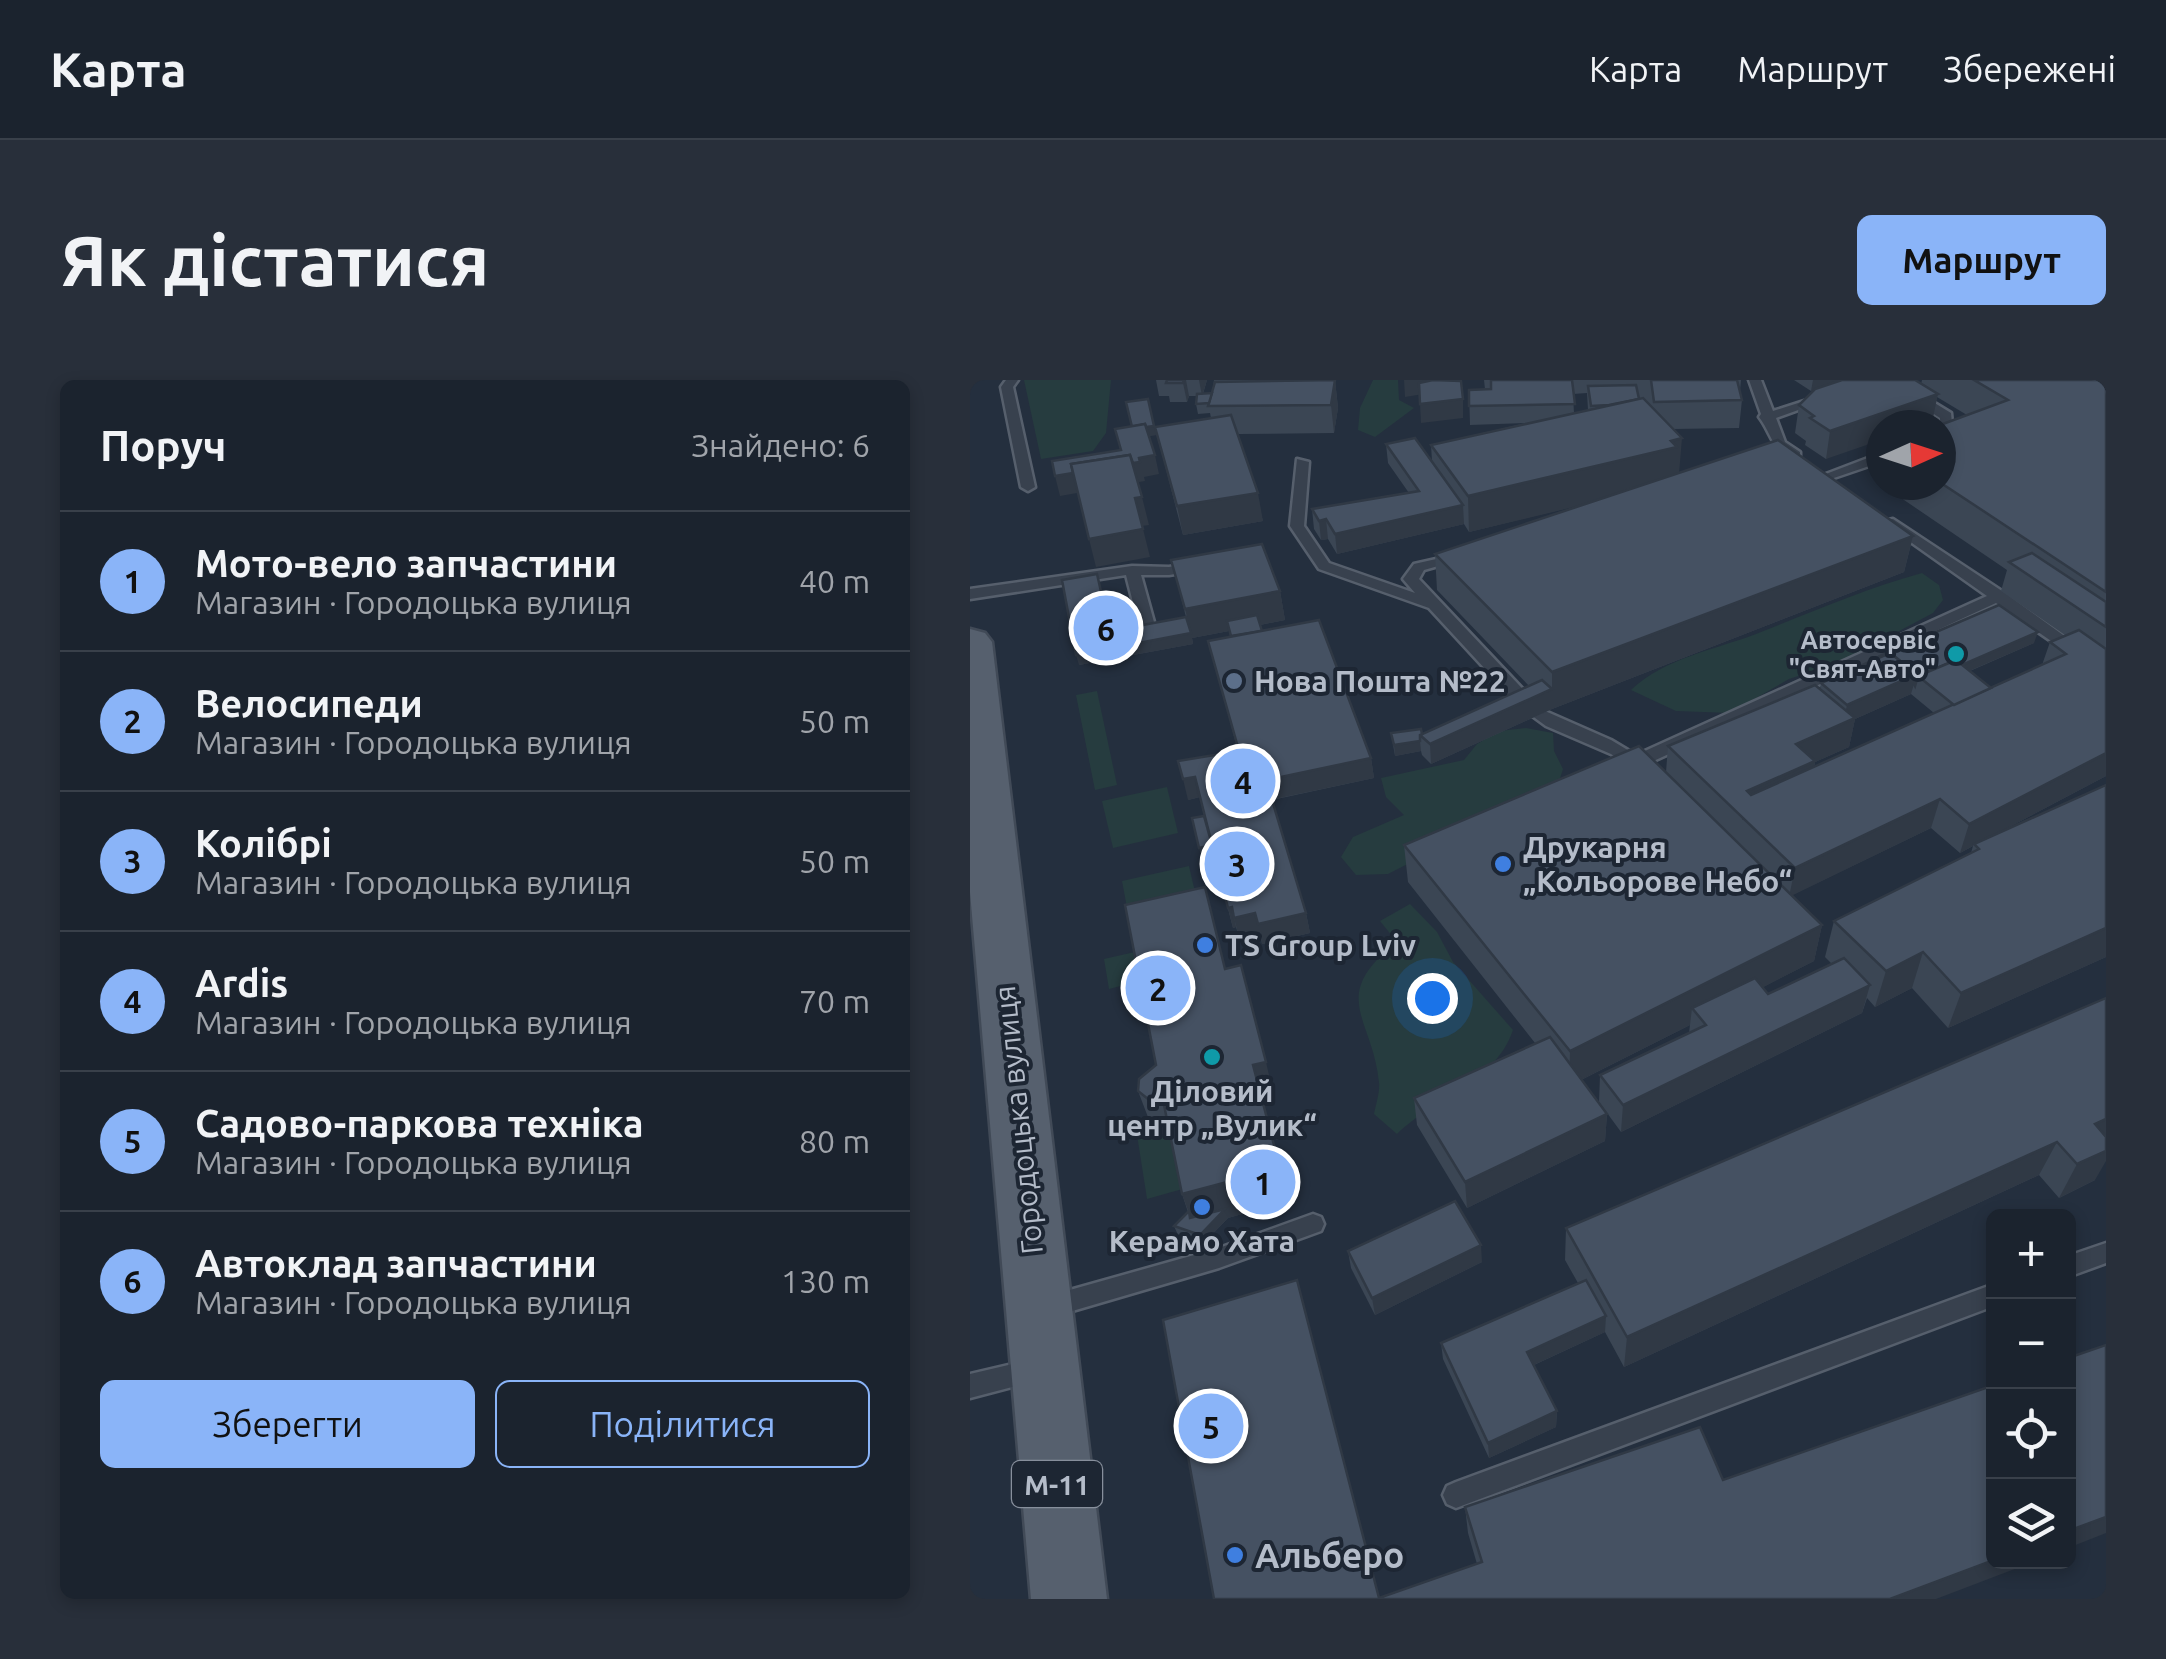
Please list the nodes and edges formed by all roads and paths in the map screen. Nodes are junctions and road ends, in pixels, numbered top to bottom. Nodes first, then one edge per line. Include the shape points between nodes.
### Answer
1 (1012, 380) edge
2 (1755, 380) edge
3 (1888, 380) edge
4 (1842, 393) edge
5 (1936, 410) edge
6 (1766, 417) junction
7 (1302, 462) dead end
8 (1866, 462) edge
9 (1825, 477) junction
10 (1028, 487) dead end
11 (1841, 488) edge
12 (1872, 509) edge
13 (1480, 550) edge
14 (1208, 564) edge
15 (1132, 570) junction
16 (970, 594) edge
17 (2000, 596) junction
18 (1436, 606) junction
19 (1146, 622) edge
20 (970, 642) edge
21 (2106, 674) edge
22 (1635, 762) junction
23 (1662, 788) edge
24 (1313, 1224) dead end
25 (2106, 1253) edge
26 (2076, 1264) edge
27 (1986, 1298) edge
28 (1041, 1339) junction
29 (970, 1386) edge
30 (1456, 1495) dead end
31 (1070, 1599) edge

1 - 10 lane via 1007,387
2 - 6 lane
3 - 5 lane
4 - 6 lane
6 - 9 lane via 1771,447
7 - 18 lane via 1297,526 1324,566
8 - 9 lane
9 - 11 lane
12 - 17 lane
13 - 18 lane via 1418,568 1411,579
14 - 15 lane
15 - 16 lane
15 - 19 lane
17 - 21 lane
17 - 22 lane
18 - 22 lane via 1534,710 1561,728 1607,741
20 - 28 main road, Городоцька вулиця / М-11
22 - 23 lane
24 - 28 lane via 1219,1258
25 - 26 lane
27 - 30 lane
28 - 29 lane
28 - 31 main road, Городоцька вулиця / М-11

